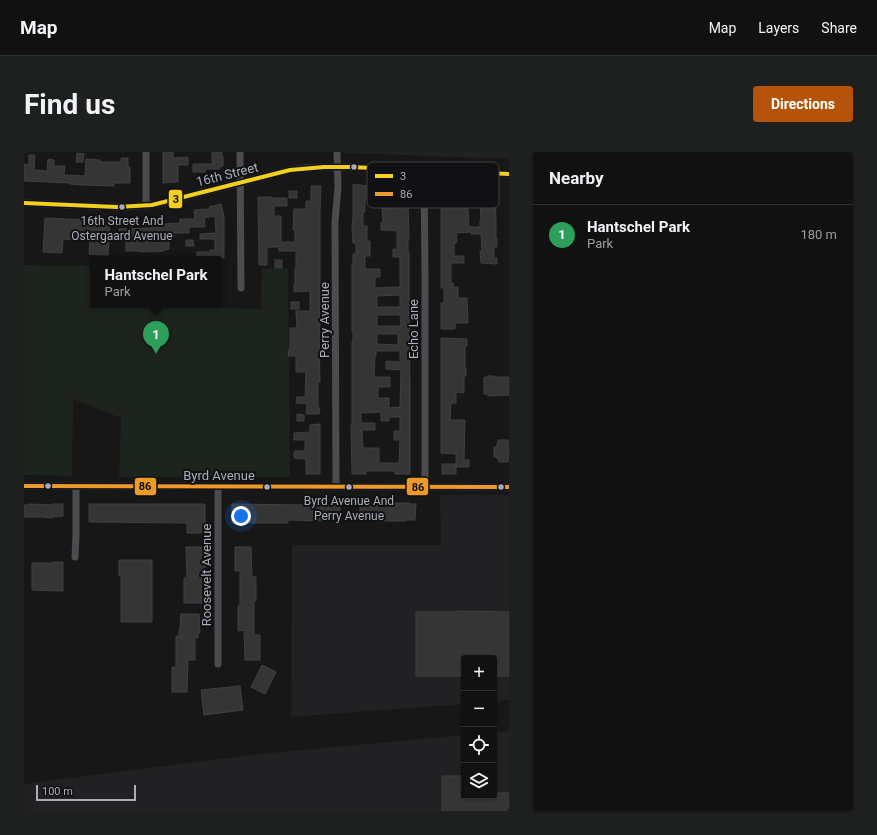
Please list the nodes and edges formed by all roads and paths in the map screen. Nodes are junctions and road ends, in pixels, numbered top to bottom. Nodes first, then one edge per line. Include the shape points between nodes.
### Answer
1 (146, 152) edge
2 (240, 152) edge
3 (337, 152) edge
4 (337, 167) junction
5 (367, 168) edge
6 (499, 174) edge
7 (509, 174) edge
8 (240, 183) junction
9 (24, 203) edge
10 (146, 206) junction
11 (424, 208) edge
12 (242, 288) dead end
13 (24, 486) edge
14 (76, 486) junction
15 (218, 487) junction
16 (336, 487) junction
17 (509, 487) edge
18 (425, 488) junction
19 (75, 556) dead end
20 (218, 664) dead end

1 - 10 street
2 - 8 street
3 - 4 street, Perry Avenue
4 - 5 street, 16th Street
4 - 8 street, 16th Street via 290,170
4 - 16 street, Perry Avenue
6 - 7 street, 16th Street
8 - 10 street, 16th Street
8 - 12 street
9 - 10 street, 16th Street
11 - 18 street, Echo Lane
13 - 14 street, Byrd Avenue
14 - 15 street, Byrd Avenue
14 - 19 street
15 - 16 street, Byrd Avenue
15 - 20 street, Roosevelt Avenue
16 - 18 street, Byrd Avenue
17 - 18 street, Byrd Avenue

